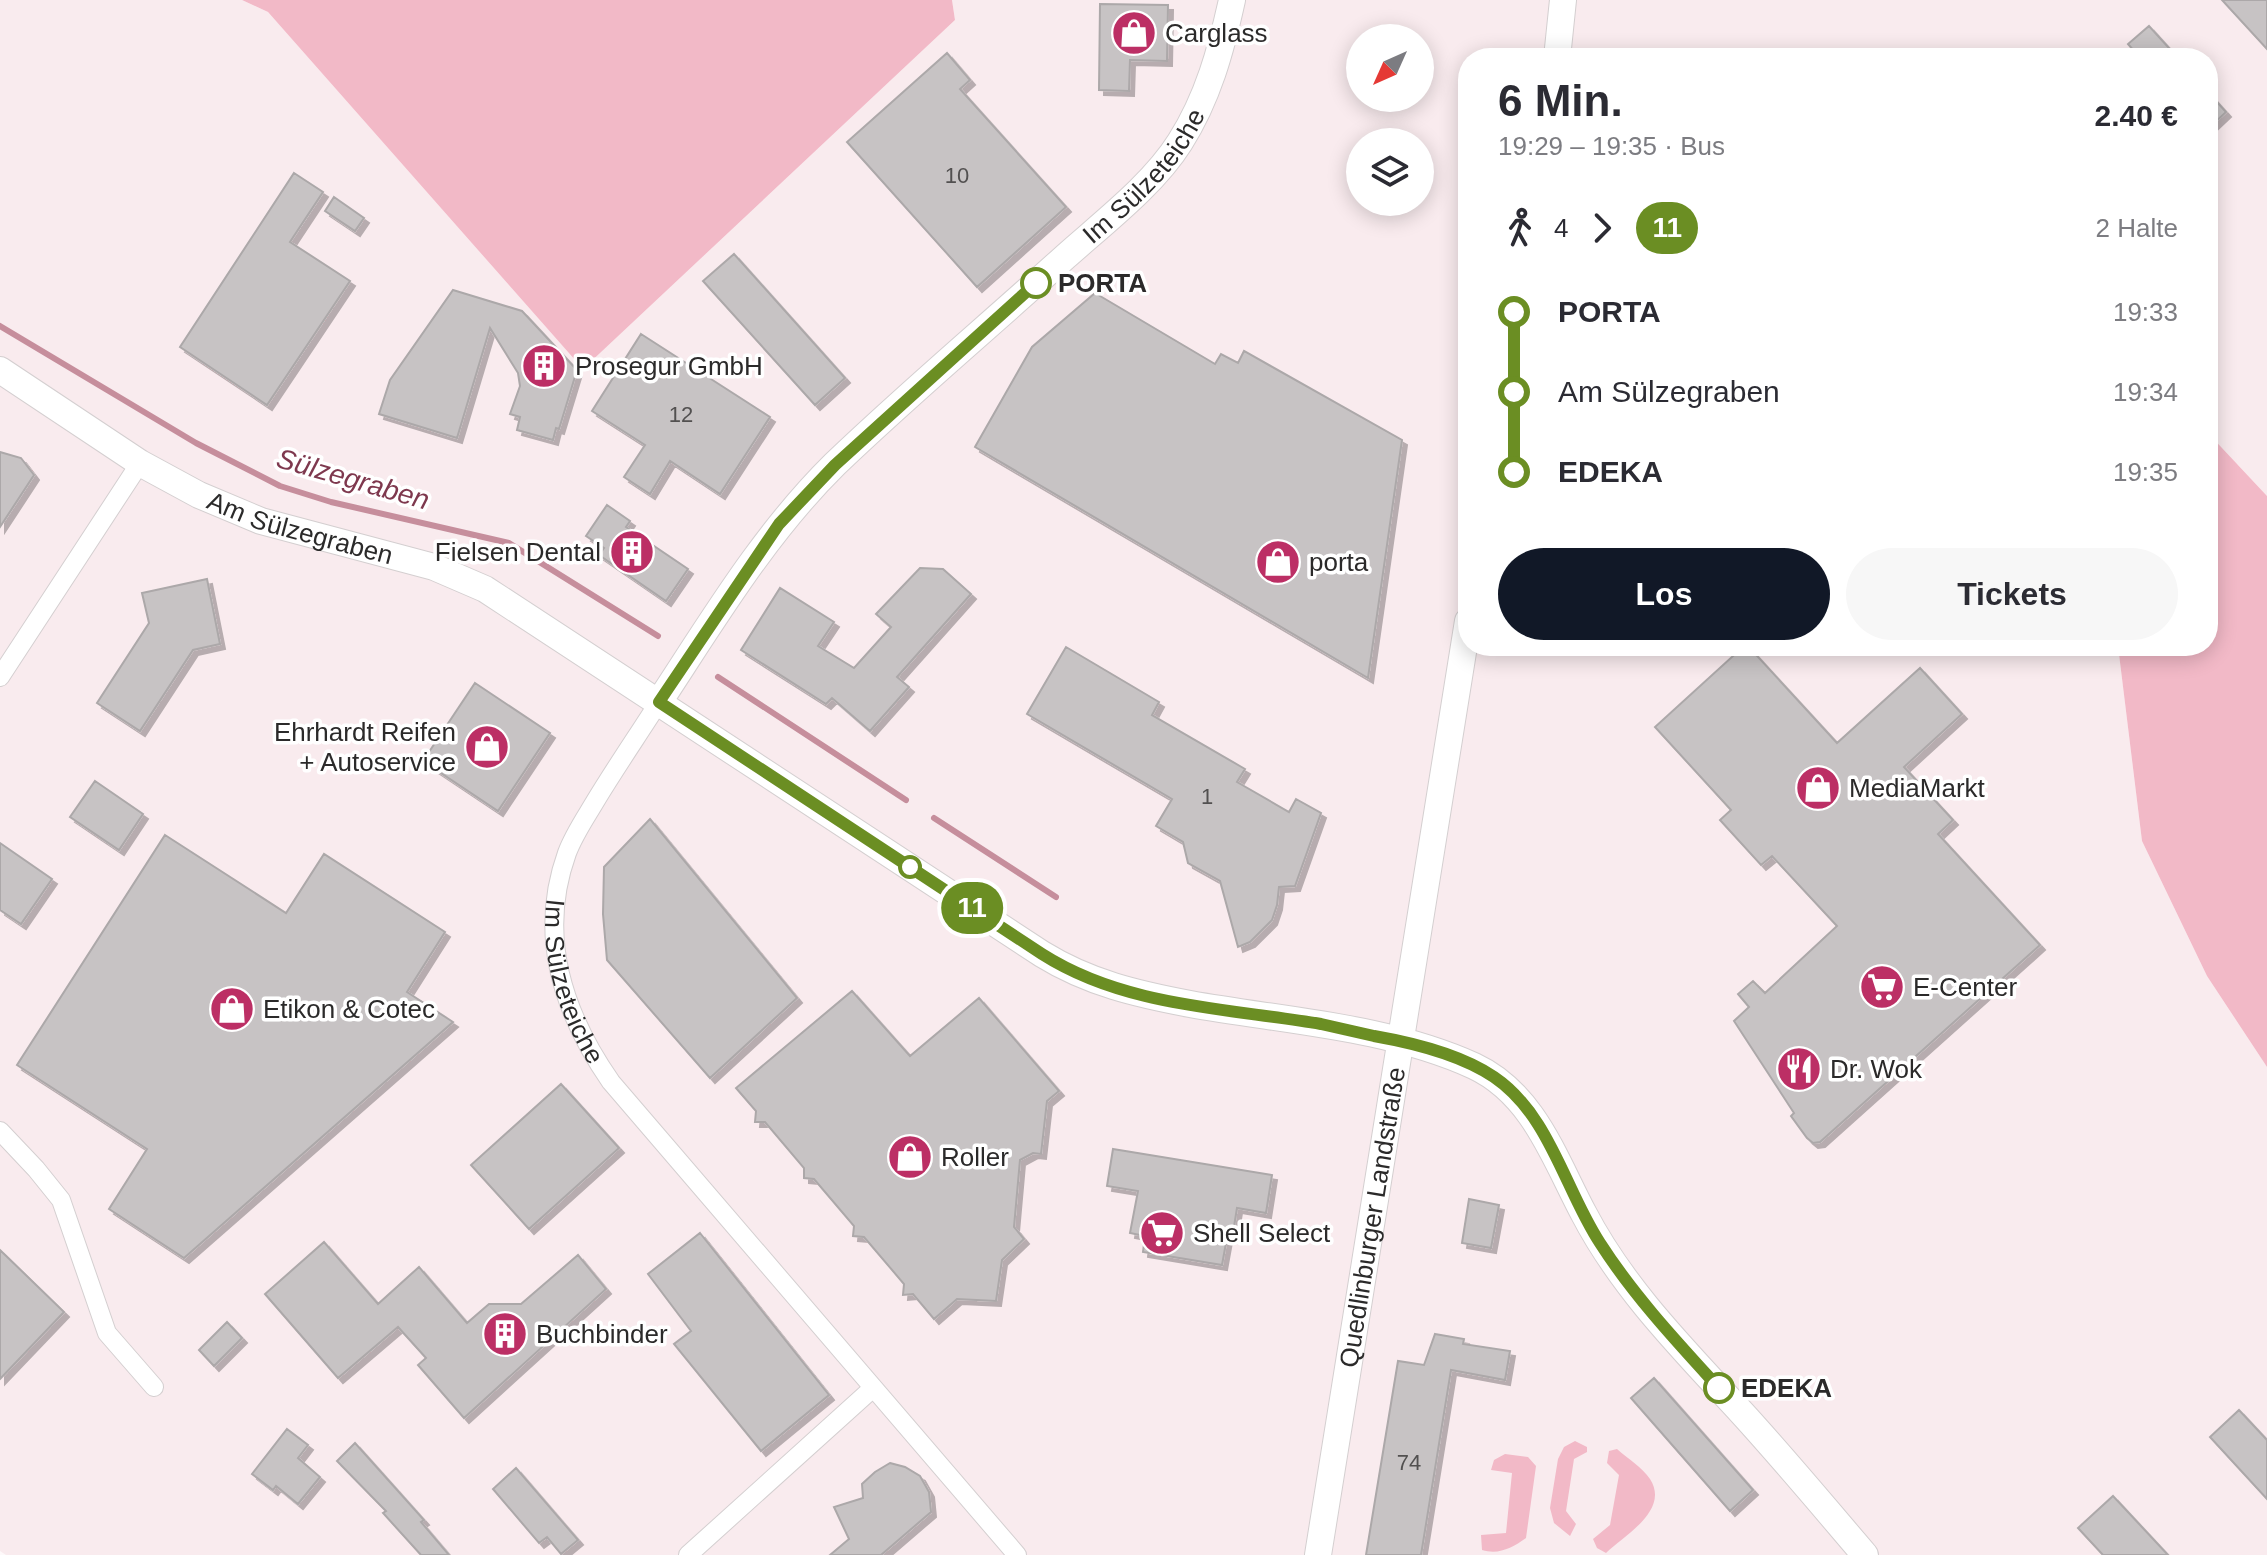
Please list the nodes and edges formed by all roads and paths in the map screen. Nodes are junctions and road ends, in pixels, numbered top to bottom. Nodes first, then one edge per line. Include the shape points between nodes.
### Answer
1 (1232, 0) edge
2 (1563, 0) edge
3 (1558, 48) edge
4 (0, 370) edge
5 (140, 463) junction
6 (1462, 656) edge
7 (0, 677) edge
8 (659, 702) junction
9 (1400, 1041) junction
10 (0, 1131) edge
11 (154, 1387) dead end
12 (873, 1388) junction
13 (688, 1555) edge
14 (1017, 1555) edge
15 (1318, 1555) edge
16 (1865, 1555) edge

1 - 8 street, Im Sülzeteiche via 1219,57 1180,143 1130,197 835,465 779,524
2 - 3 street
4 - 5 street, Am Sülzegraben
5 - 7 street
5 - 8 street, Am Sülzegraben via 261,521 434,567 485,589
6 - 9 street, Quedlinburger Landstraße
8 - 9 street, Am Sülzegraben via 1082,976 1143,995
8 - 12 street, Im Sülzeteiche via 567,853 555,935 564,995 578,1030 611,1082
9 - 15 street, Quedlinburger Landstraße
9 - 16 street, Am Sülzegraben via 1477,1067 1521,1102 1618,1269
10 - 11 street via 61,1200 107,1333
12 - 13 street
12 - 14 street, Im Sülzeteiche

